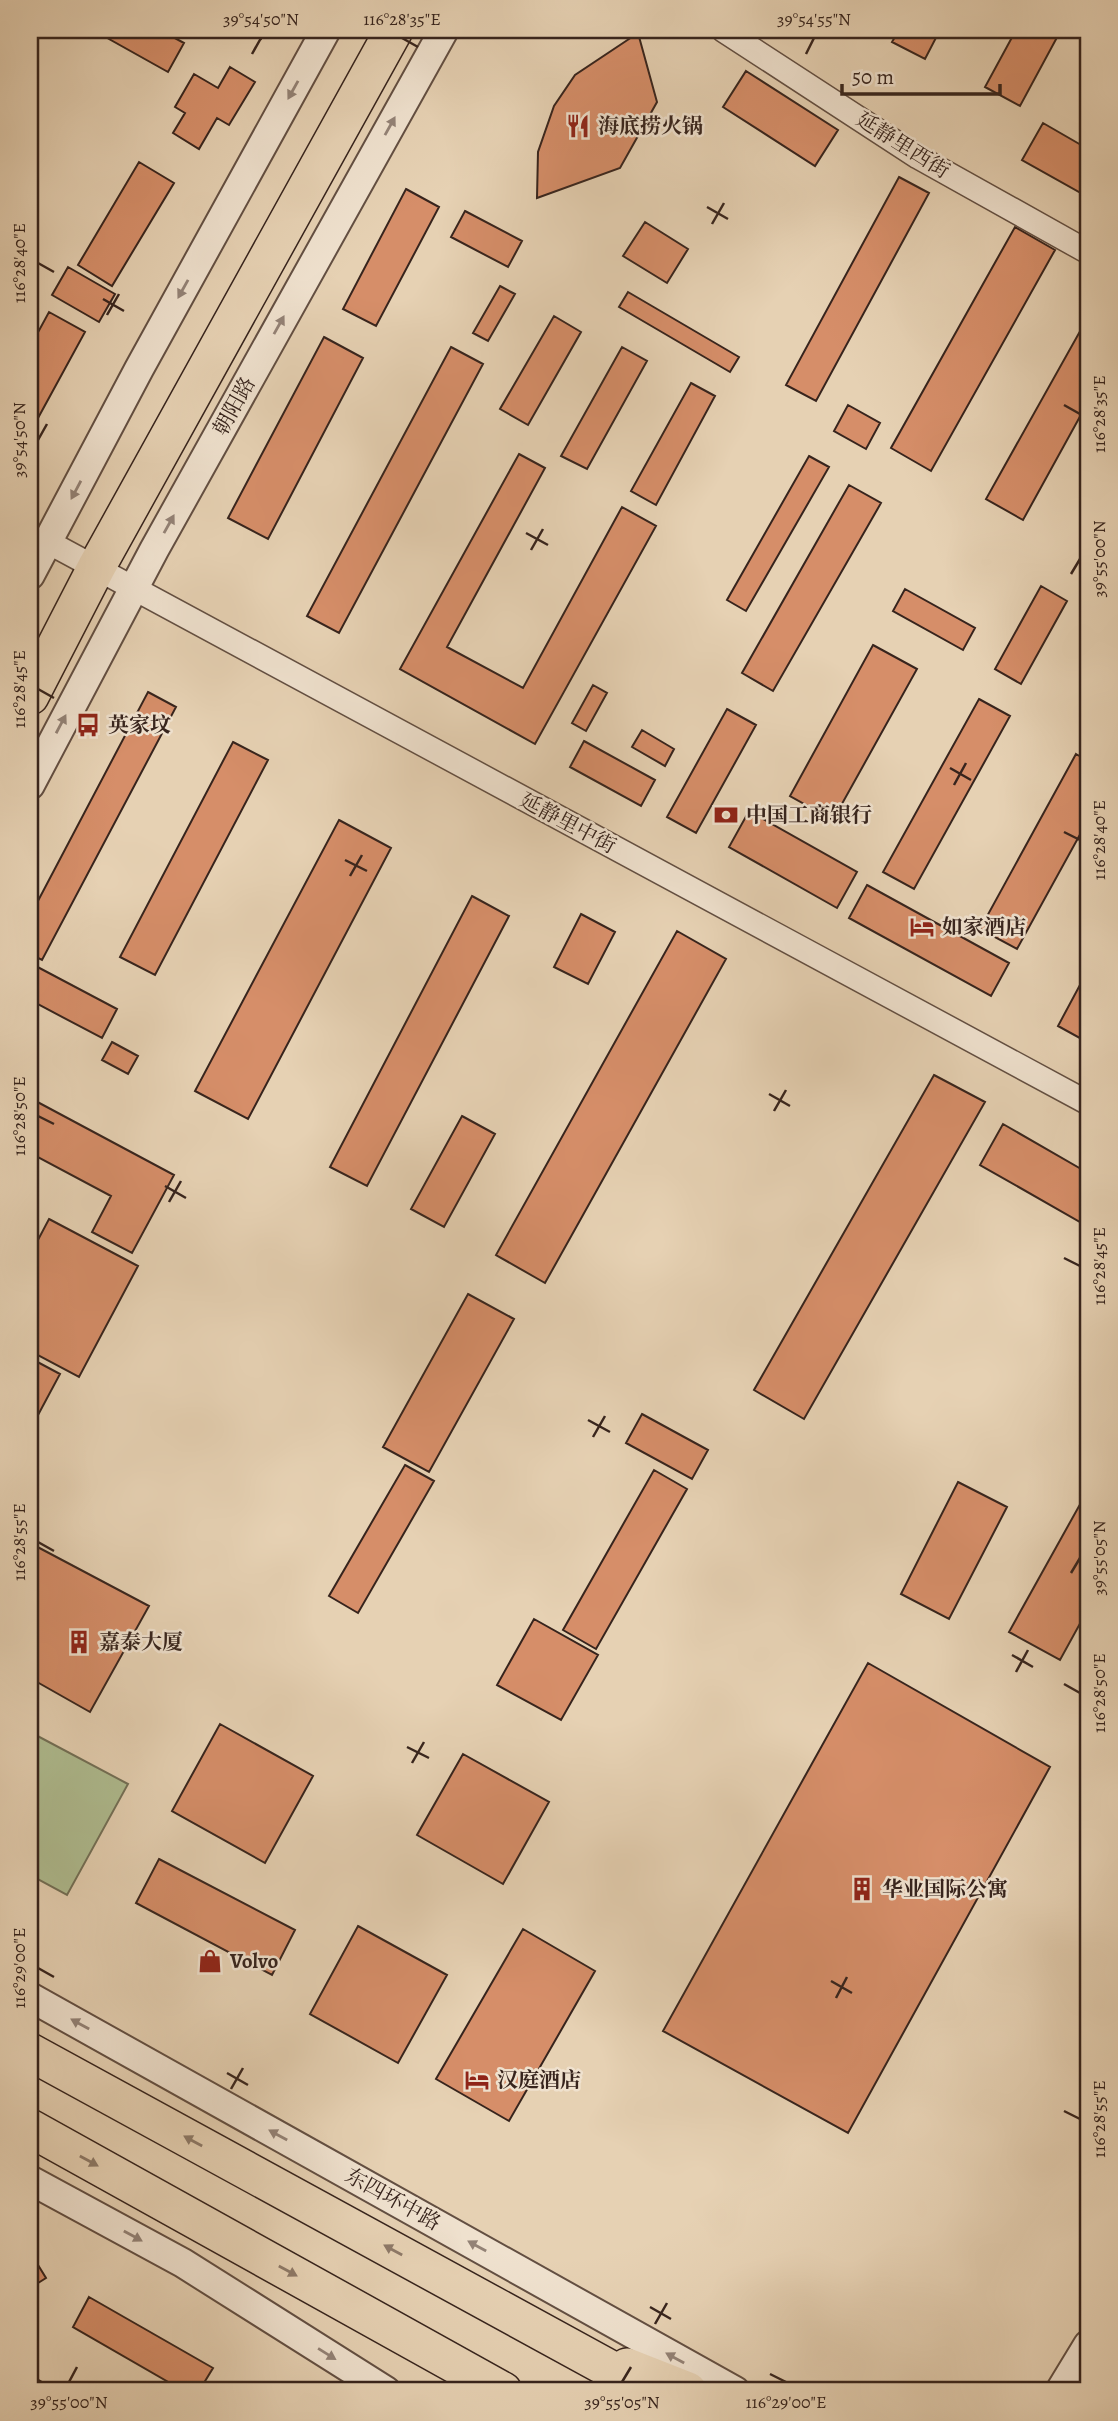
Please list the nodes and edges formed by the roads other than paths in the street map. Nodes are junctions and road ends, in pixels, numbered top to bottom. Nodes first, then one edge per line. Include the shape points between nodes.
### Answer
1 (326, 30) edge
2 (368, 30) edge
3 (394, 30) edge
4 (444, 30) edge
5 (723, 30) edge
6 (1088, 252) edge
7 (74, 556) junction
8 (30, 575) edge
9 (133, 589) junction
10 (30, 646) edge
11 (30, 696) edge
12 (30, 785) edge
13 (1088, 1103) edge
14 (37, 2000) edge
15 (30, 2052) edge
16 (30, 2128) edge
17 (30, 2181) edge
18 (561, 2341) junction
19 (1088, 2345) edge
20 (386, 2391) edge
21 (503, 2391) edge
22 (650, 2391) edge
23 (688, 2391) edge
24 (734, 2391) edge
25 (1060, 2391) edge

1 -> 7 street, 朝阳路 via 139,369
2 - 7 highway, 朝阳路
3 - 7 highway, 朝阳路
9 -> 4 street, 朝阳路
5 - 6 street, 延静里西街 via 918,157
7 - 8 street, 朝阳路
7 - 9 street, 延静里中街
7 - 10 highway, 朝阳路
7 - 11 highway, 朝阳路
12 -> 9 street, 朝阳路
9 - 13 street, 延静里中街
24 -> 14 street, 东四环中路
18 -> 15 highway, 东四环中路
16 -> 21 highway
17 -> 20 street via 183,2263
18 - 22 highway, 东四环中路
18 - 23 highway
19 - 25 street

